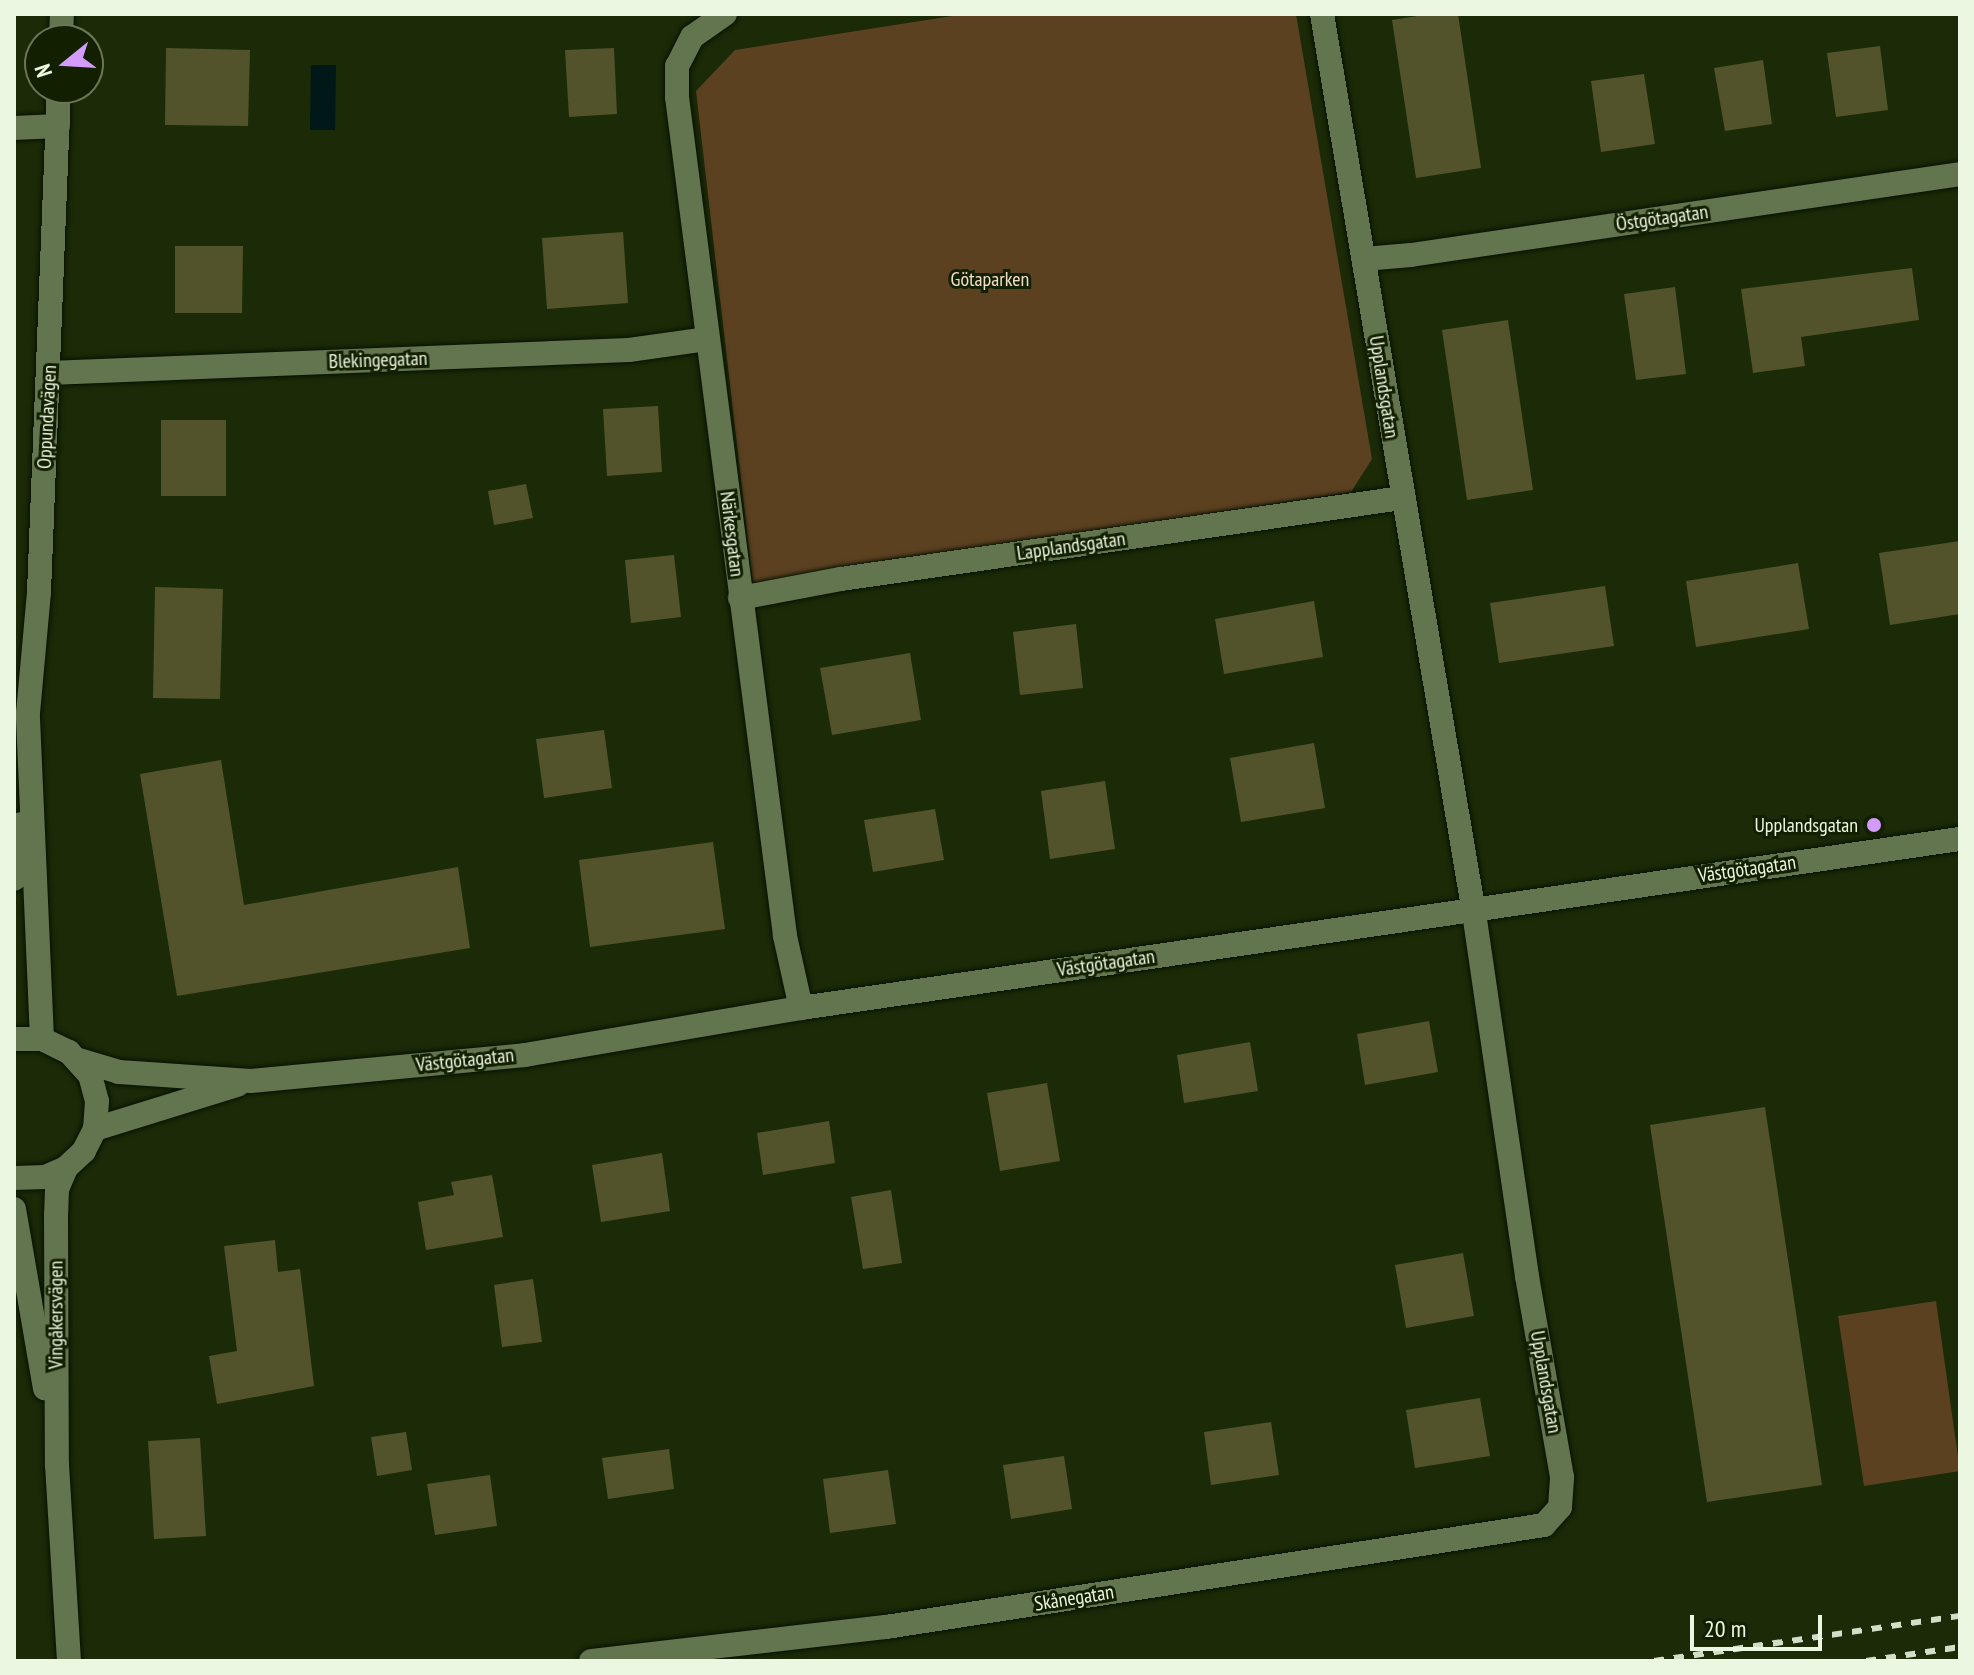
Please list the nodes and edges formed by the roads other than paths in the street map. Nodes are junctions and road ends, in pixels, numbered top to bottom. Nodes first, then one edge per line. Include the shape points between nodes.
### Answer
1 (725, 14) edge
2 (1322, 14) edge
3 (59, 104) edge
4 (58, 126) junction
5 (14, 128) edge
6 (1960, 174) edge
7 (1364, 259) junction
8 (706, 339) junction
9 (49, 373) junction
10 (1402, 498) junction
11 (740, 598) junction
12 (28, 746) junction
13 (1960, 839) edge
14 (14, 879) edge
15 (1473, 907) junction
16 (801, 1008) junction
17 (14, 1039) edge
18 (42, 1039) junction
19 (79, 1060) junction
20 (251, 1081) junction
21 (95, 1129) junction
22 (66, 1168) junction
23 (14, 1178) edge
24 (14, 1209) edge
25 (57, 1465) junction
26 (1552, 1516) joint
27 (69, 1661) edge
28 (591, 1661) edge

1 - 8 street, Närkesgatan via 692,37 681,59 677,97
2 - 7 street, Upplandsgatan
3 - 4 street, Oppundavägen
4 - 5 street
4 - 9 street, Oppundavägen
6 - 7 street, Östgötagatan
7 - 10 street, Upplandsgatan
8 - 9 street, Blekingegatan via 629,350
8 - 11 street, Närkesgatan
9 - 12 street, Oppundavägen
10 - 11 street, Lapplandsgatan
10 - 15 street, Upplandsgatan
11 - 16 street, Närkesgatan via 785,936
12 - 14 street, Oppundavägen
12 - 18 street, Oppundavägen
13 - 15 street, Västgötagatan
15 - 16 street, Västgötagatan
15 - 26 street, Upplandsgatan via 1562,1477 1560,1507
16 - 20 street, Västgötagatan via 525,1055
17 - 18 street
18 - 19 street
19 - 20 street, Västgötagatan via 119,1072
19 - 21 street via 90,1075 97,1101
20 - 21 street, Västgötagatan
21 - 22 street, Vingåkersvägen via 84,1151
22 - 23 street via 45,1177
22 - 25 street, Vingåkersvägen via 57,1189 56,1214
24 - 25 street, Vingåkersvägen
25 - 27 street, Vingåkersvägen
26 - 28 street, Skånegatan via 1544,1525 886,1627

